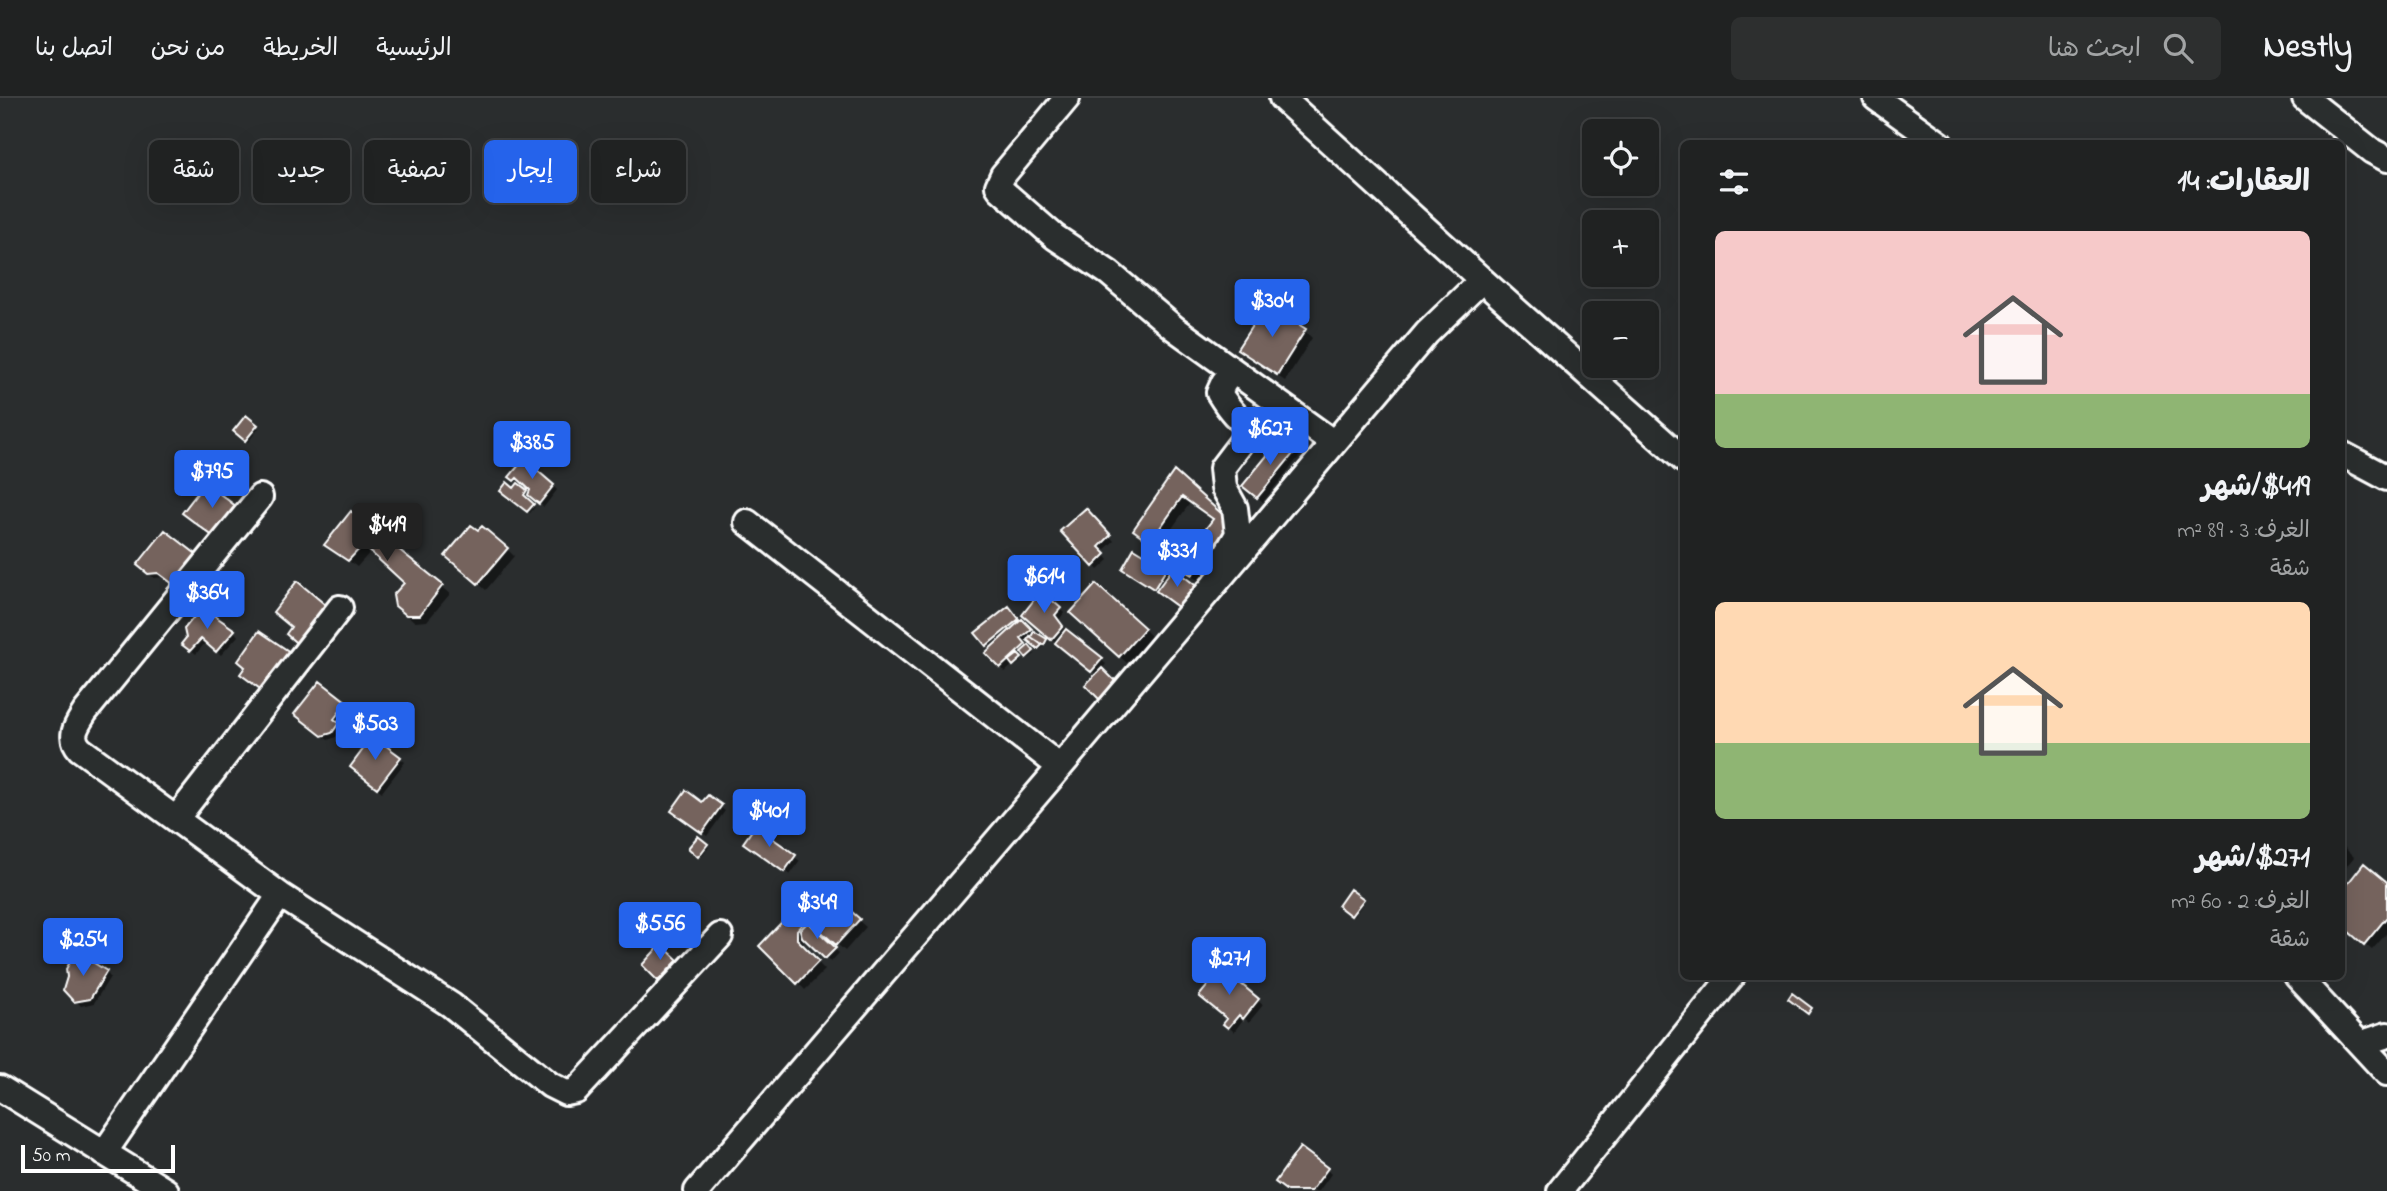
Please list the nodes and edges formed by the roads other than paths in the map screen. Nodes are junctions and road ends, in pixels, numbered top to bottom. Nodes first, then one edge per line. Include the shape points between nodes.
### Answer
1 (1067, 98) edge
2 (1282, 98) edge
3 (1876, 98) edge
4 (2305, 98) edge
5 (1934, 140) edge
6 (2387, 159) edge
7 (1482, 280) junction
8 (1234, 372) junction
9 (1275, 401) junction
10 (1254, 426) junction
11 (1334, 443) junction
12 (1680, 456) edge
13 (2345, 456) edge
14 (2387, 478) edge
15 (260, 497) dead end
16 (747, 522) dead end
17 (1215, 584) junction
18 (340, 608) dead end
19 (1060, 768) junction
20 (176, 819) junction
21 (280, 895) junction
22 (720, 936) dead end
23 (1729, 980) edge
24 (2301, 980) edge
25 (2387, 1035) edge
26 (2360, 1044) junction
27 (2387, 1073) edge
28 (0, 1088) edge
29 (104, 1153) junction
30 (166, 1191) edge
31 (697, 1191) edge
32 (1560, 1191) edge

1 - 8 street via 1003,174 1000,190
2 - 7 street
3 - 5 street
4 - 6 street
7 - 11 street via 1427,333
7 - 12 street
8 - 9 street
8 - 10 street via 1219,393 1228,408
9 - 10 street via 1280,415 1275,423
9 - 11 street
10 - 17 street via 1223,468 1238,534
11 - 17 street
13 - 14 street
15 - 20 street via 85,712 73,734 80,749
16 - 19 street
17 - 19 street
18 - 20 street
19 - 31 street
20 - 21 street
21 - 22 street via 451,1005 566,1093 576,1091
21 - 29 street
23 - 32 street
24 - 26 street
25 - 26 street
26 - 27 street
28 - 29 street
29 - 30 street

